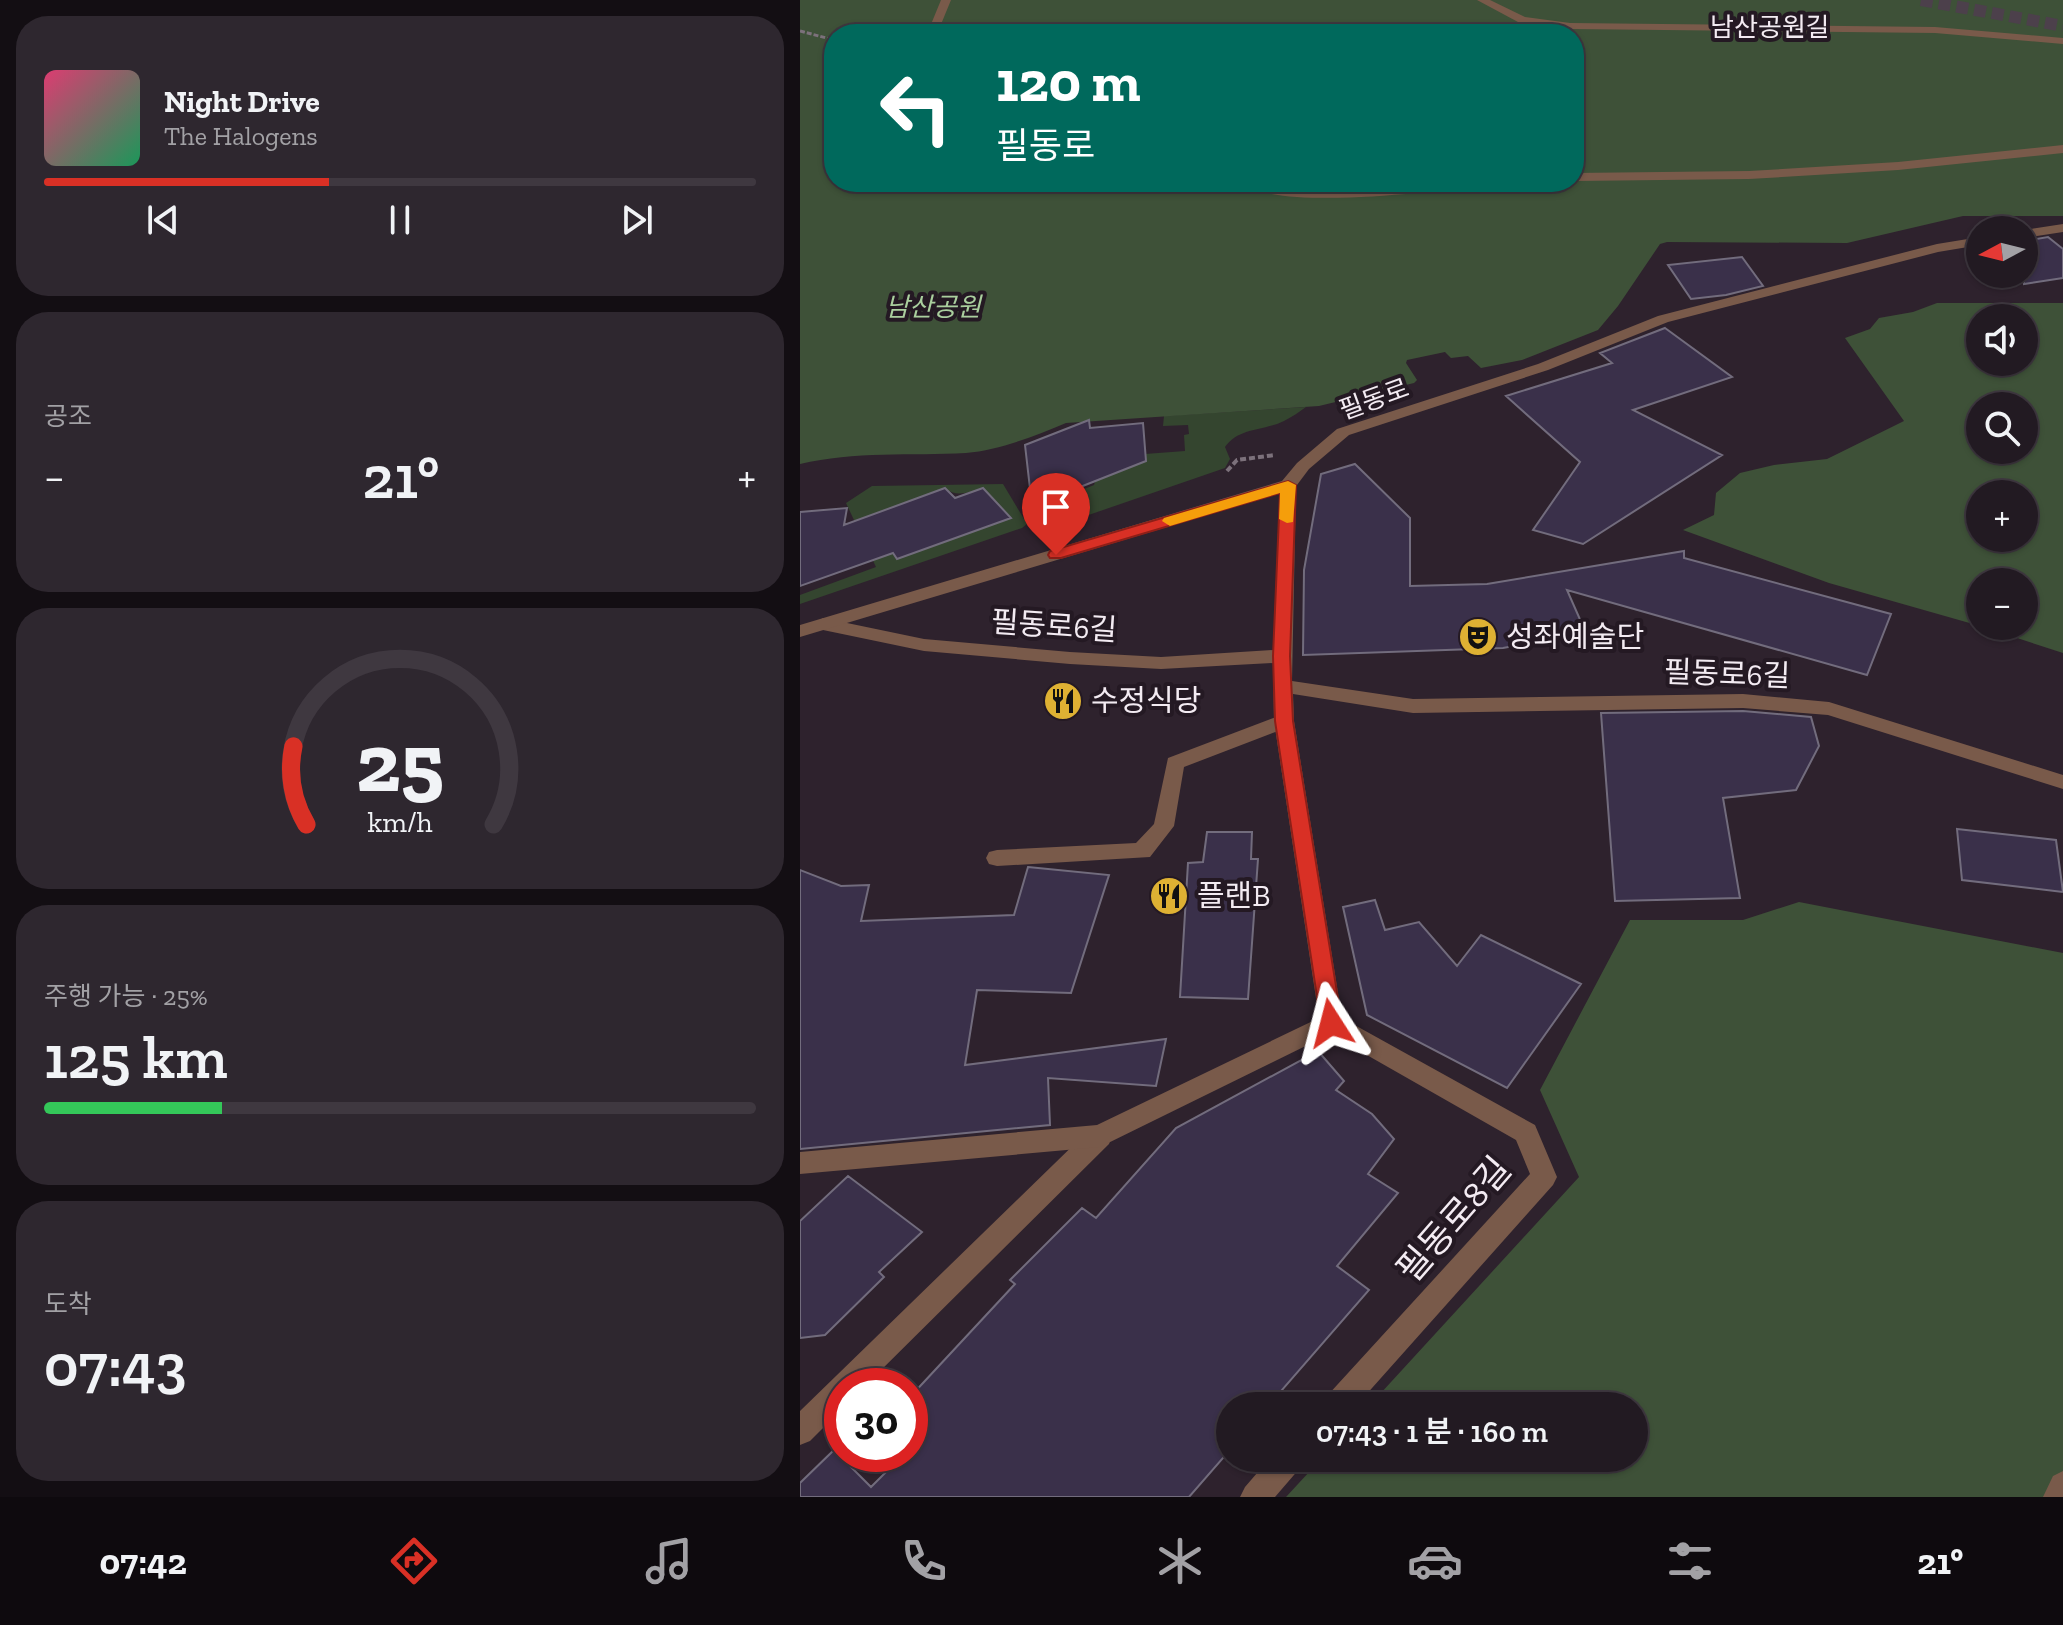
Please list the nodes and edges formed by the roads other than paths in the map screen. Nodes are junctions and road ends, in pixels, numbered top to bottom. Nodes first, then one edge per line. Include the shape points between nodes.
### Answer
1 (946, 0) edge
2 (1482, 0) edge
3 (936, 24) edge
4 (1554, 24) edge
5 (1584, 26) edge
6 (2063, 41) edge
7 (2063, 149) edge
8 (1584, 177) edge
9 (1293, 192) edge
10 (1372, 192) edge
11 (2063, 228) edge
12 (2038, 232) edge
13 (1966, 243) edge
14 (1288, 485) junction
15 (823, 624) junction
16 (800, 631) edge
17 (1282, 656) junction
18 (1283, 686) junction
19 (1284, 721) junction
20 (2063, 782) edge
21 (997, 858) dead end
22 (1331, 1023) junction
23 (1100, 1136) junction
24 (800, 1163) edge
25 (864, 1368) edge
26 (1350, 1392) edge
27 (824, 1408) edge
28 (800, 1431) edge
29 (1277, 1472) edge
30 (2063, 1486) edge
31 (1255, 1497) edge
32 (2058, 1497) edge

1 - 3 street
2 - 4 street, 남산공원길 via 1522,20
5 - 6 street, 남산공원길 via 1935,30
7 - 8 street via 1853,169
9 - 10 street
11 - 12 street
13 - 14 street, 필동로 via 1663,319 1543,367 1343,432
14 - 15 street
14 - 17 street
15 - 16 street
15 - 17 street, 필동로6길 via 924,645 1070,658 1161,663
17 - 18 street
18 - 19 street
18 - 20 street, 필동로6길 via 1413,706 1743,701 1829,709
19 - 21 street via 1175,763 1164,826 1142,851
19 - 22 street
22 - 23 street
22 - 26 street, 필동로8길 via 1526,1133 1544,1177
23 - 24 street
23 - 25 street
27 - 28 street
29 - 31 street
30 - 32 street

